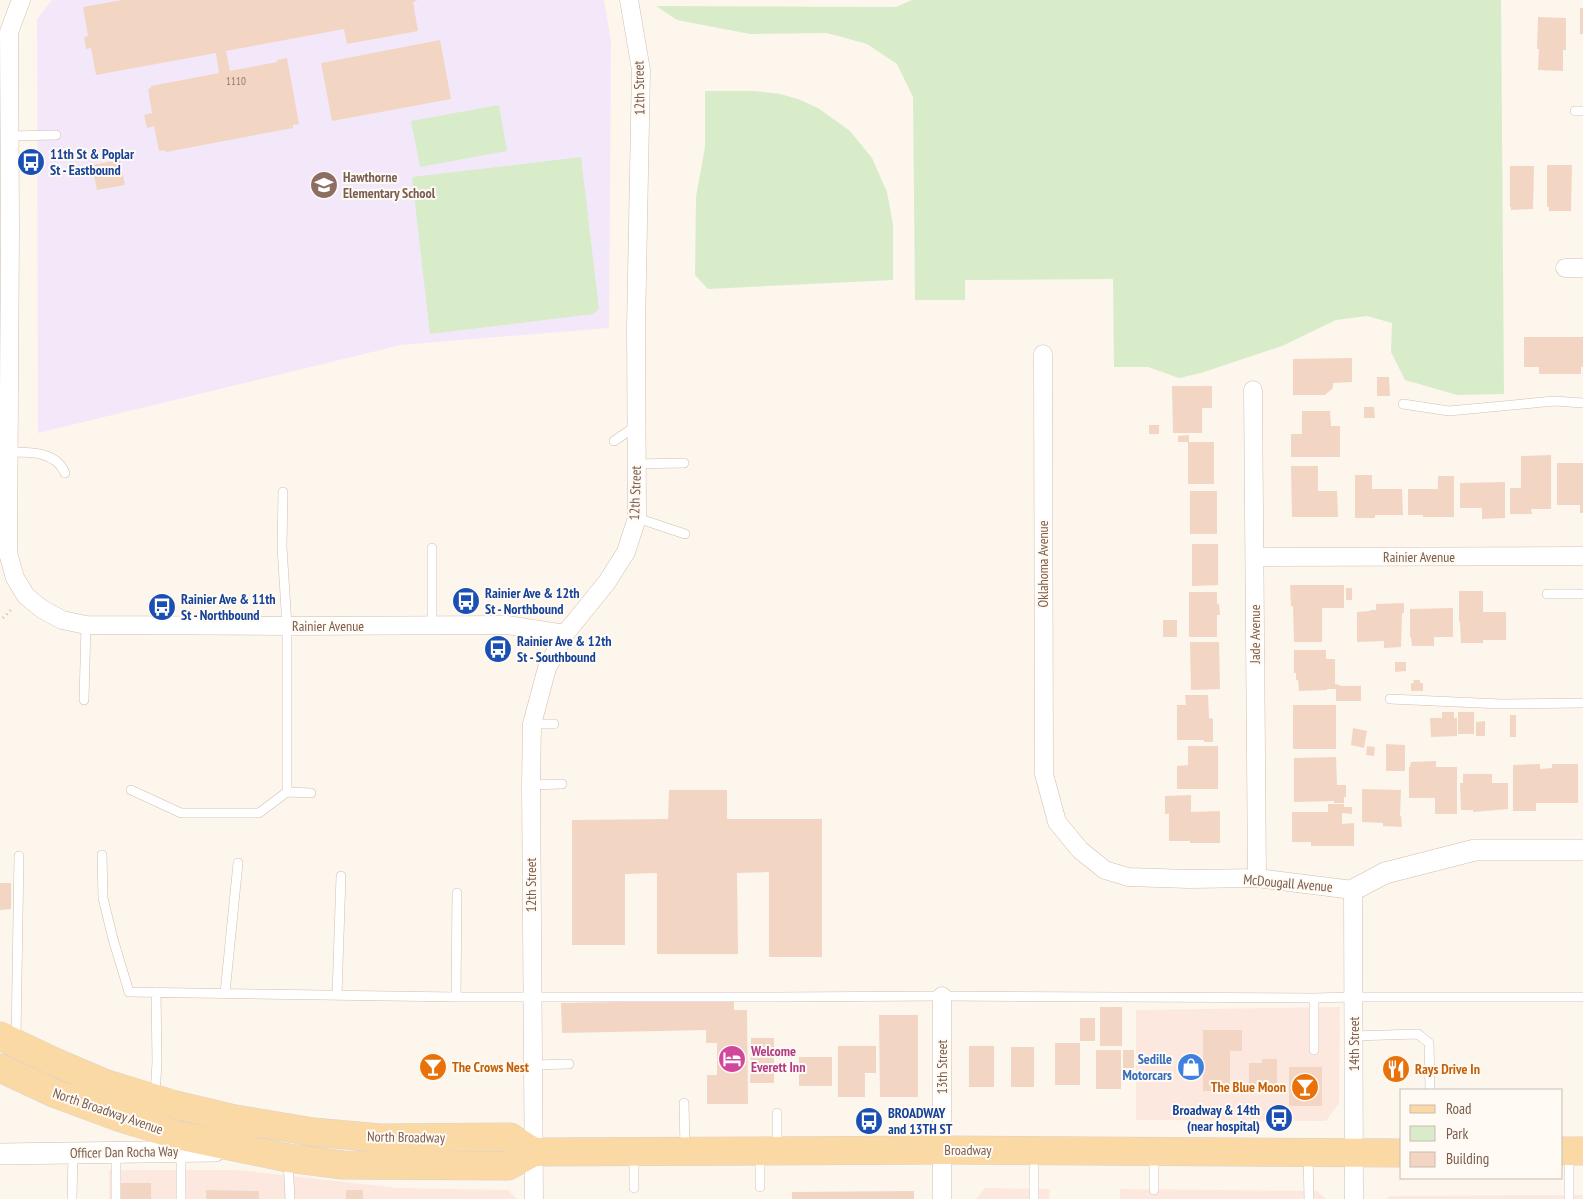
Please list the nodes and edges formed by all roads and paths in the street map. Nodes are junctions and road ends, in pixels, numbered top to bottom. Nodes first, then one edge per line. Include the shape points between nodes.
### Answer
1 (21, 0) edge
2 (629, 0) edge
3 (5, 96) edge
4 (56, 135) dead end
5 (10, 136) junction
6 (5, 229) edge
7 (1565, 268) dead end
8 (1583, 268) edge
9 (1043, 354) dead end
10 (1253, 390) dead end
11 (1583, 403) edge
12 (1403, 404) dead end
13 (636, 426) junction
14 (614, 441) dead end
15 (9, 452) junction
16 (684, 463) dead end
17 (636, 464) junction
18 (65, 473) dead end
19 (284, 492) dead end
20 (637, 518) junction
21 (685, 534) dead end
22 (432, 548) dead end
23 (1583, 556) edge
24 (1255, 557) junction
25 (1547, 594) dead end
26 (1583, 594) edge
27 (86, 625) junction
28 (432, 625) junction
29 (287, 626) junction
30 (565, 634) junction
31 (1547, 693) dead end
32 (1390, 698) dead end
33 (84, 700) dead end
34 (1583, 703) edge
35 (1547, 704) junction
36 (532, 724) junction
37 (554, 724) dead end
38 (1044, 774) joint
39 (562, 784) dead end
40 (531, 785) junction
41 (131, 790) dead end
42 (287, 792) junction
43 (311, 793) dead end
44 (1583, 850) edge
45 (102, 855) dead end
46 (19, 856) dead end
47 (238, 863) dead end
48 (341, 876) dead end
49 (1257, 878) junction
50 (1354, 890) junction
51 (457, 892) dead end
52 (156, 992) junction
53 (225, 993) junction
54 (336, 994) junction
55 (532, 996) junction
56 (942, 996) junction
57 (456, 997) junction
58 (1354, 997) junction
59 (1583, 997) edge
60 (1314, 998) junction
61 (1354, 1036) junction
62 (8, 1040) edge
63 (1314, 1050) dead end
64 (568, 1064) dead end
65 (533, 1065) junction
66 (0, 1068) edge
67 (1430, 1089) edge
68 (155, 1098) junction
69 (684, 1103) dead end
70 (776, 1113) dead end
71 (181, 1143) junction
72 (249, 1150) joint
73 (942, 1150) junction
74 (634, 1151) junction
75 (685, 1151) junction
76 (768, 1151) junction
77 (1034, 1151) junction
78 (1571, 1151) edge
79 (116, 1152) junction
80 (534, 1152) junction
81 (1154, 1152) junction
82 (73, 1153) junction
83 (1400, 1153) edge
84 (0, 1154) edge
85 (1308, 1154) junction
86 (1354, 1154) junction
87 (288, 1158) junction
88 (760, 1187) dead end
89 (634, 1188) dead end
90 (1154, 1190) dead end
91 (72, 1199) edge
92 (116, 1199) edge
93 (181, 1199) edge
94 (290, 1199) edge
95 (534, 1199) edge
96 (942, 1199) edge
97 (1034, 1199) edge
98 (1309, 1199) edge
99 (1354, 1199) edge
100 (1569, 1199) edge

1 - 3 street, Rainier Avenue via 9,32
2 - 13 street, 12th Street via 641,70
3 - 5 street, Rainier Avenue
4 - 5 lane
5 - 6 street, Rainier Avenue
6 - 15 street, Rainier Avenue
7 - 8 street
9 - 38 street, Oklahoma Avenue
10 - 24 street, Jade Avenue
11 - 12 lane via 1554,401 1449,411
13 - 14 lane
13 - 17 street, 12th Street
15 - 18 lane via 34,452 54,460
15 - 27 street, Rainier Avenue via 8,553 14,578 26,596 42,609 62,620
16 - 17 lane
17 - 20 street, 12th Street
19 - 29 lane via 282,547
20 - 21 lane
20 - 30 street, 12th Street via 626,552 607,582
22 - 28 lane
23 - 24 street, Rainier Avenue
24 - 49 street, Jade Avenue
25 - 26 lane
27 - 29 street, Rainier Avenue
27 - 33 lane
28 - 29 street, Rainier Avenue
28 - 30 street, Rainier Avenue via 507,625
29 - 42 lane
30 - 36 street, 12th Street via 547,668
31 - 35 lane
32 - 35 lane
34 - 35 lane
36 - 37 lane
36 - 40 street, 12th Street
38 - 49 street, McDougall Avenue via 1057,822 1080,850 1105,870 1128,877
39 - 40 lane
40 - 55 street, 12th Street
41 - 42 lane via 180,814 259,813
42 - 43 lane
44 - 50 street via 1475,850 1385,873
45 - 52 lane via 103,898 129,992
46 - 62 lane
47 - 53 lane
48 - 54 lane
49 - 50 street, McDougall Avenue
50 - 58 street, 14th Street
51 - 57 lane
52 - 53 lane
52 - 68 lane
53 - 54 lane
54 - 57 lane
55 - 56 lane via 775,1001
55 - 57 lane
55 - 65 street, 12th Street
56 - 60 lane
56 - 73 street, 13th Street
58 - 59 lane
58 - 60 lane
58 - 61 street, 14th Street
60 - 63 lane
61 - 67 lane via 1418,1034 1428,1043
61 - 86 street, 14th Street
62 - 68 main road, North Broadway via 96,1079
64 - 65 lane
65 - 80 street, 12th Street
66 - 71 main road, North Broadway Avenue via 56,1094
68 - 80 main road, North Broadway via 235,1119 313,1132 380,1138 510,1137
69 - 75 lane
70 - 76 lane
71 - 72 main road, North Broadway Avenue
71 - 79 street, Officer Dan Rocha Way
71 - 93 lane
72 - 87 main road, North Broadway
73 - 76 main road, Broadway
73 - 77 main road, Broadway
73 - 96 street, 13th Street
74 - 75 main road, Broadway
74 - 80 main road, Broadway
74 - 89 lane
75 - 76 main road, Broadway
76 - 88 lane
77 - 81 main road, Broadway
77 - 97 lane
78 - 100 lane
79 - 82 street, Officer Dan Rocha Way
79 - 92 lane
80 - 87 main road, North Broadway via 508,1166 343,1166
80 - 95 street, 12th Street
81 - 85 main road, Broadway
81 - 90 lane
82 - 84 street, Officer Dan Rocha Way
82 - 91 lane
83 - 86 main road, Broadway
85 - 86 main road, Broadway
85 - 98 lane
86 - 99 street, 14th Street
87 - 94 lane

